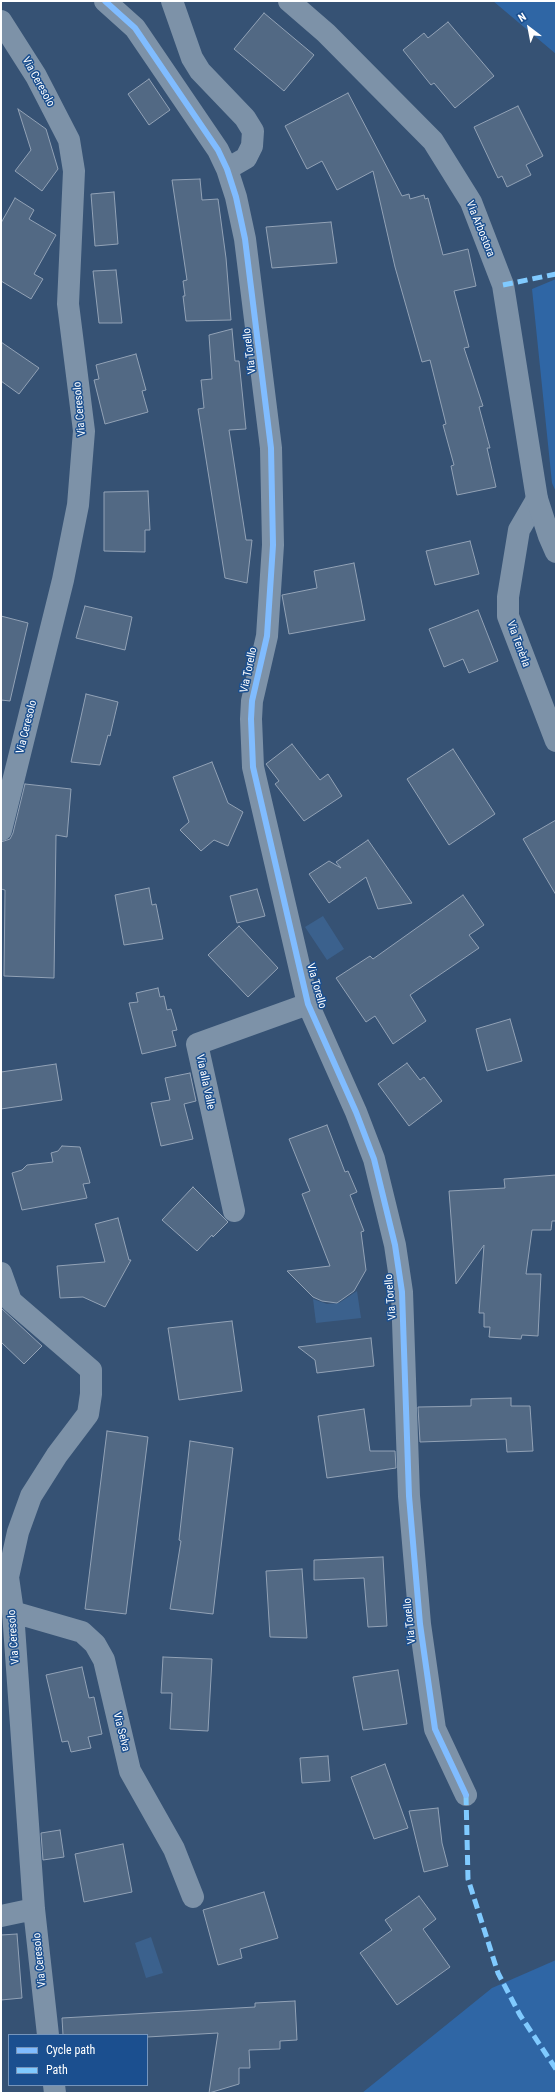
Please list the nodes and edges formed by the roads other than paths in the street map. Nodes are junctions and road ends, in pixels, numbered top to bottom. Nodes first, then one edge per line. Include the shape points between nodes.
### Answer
1 (105, 1) edge
2 (172, 1) edge
3 (289, 1) edge
4 (1, 21) edge
5 (227, 169) junction
6 (537, 499) junction
7 (556, 552) edge
8 (556, 741) edge
9 (1, 830) edge
10 (308, 1004) junction
11 (234, 1211) dead end
12 (1, 1273) edge
13 (13, 1612) junction
14 (466, 1795) dead end
15 (193, 1897) dead end
16 (34, 1909) junction
17 (1, 1916) edge
18 (48, 2034) edge

1 - 5 street, Via Torello via 135,28 218,150
2 - 5 street via 192,58 200,71 245,118 253,131 252,146 246,158
3 - 6 street, Via Arbostora via 326,33 433,141 471,202 503,285
4 - 9 street, Via Ceresolo via 36,76 69,140 74,171 68,304 84,431 78,505 63,580
5 - 10 street, Via Torello via 245,239 272,448 273,545 267,636 252,701 251,748 253,767
6 - 7 street, Via Arbostora via 548,536
6 - 8 street, Via Tenèrla via 519,530 507,606 514,633
10 - 11 street, Via alla Valle via 197,1044
10 - 14 street, Via Torello via 374,1159 395,1245 402,1292 409,1496 420,1624 435,1729
12 - 13 street, Via Ceresolo via 11,1301 91,1370 88,1414 57,1455 31,1496 18,1532 8,1577
13 - 15 street, Via Selva via 82,1632 95,1644 104,1660 130,1771 174,1849
13 - 16 street, Via Ceresolo
16 - 17 street
16 - 18 street, Via Ceresolo

